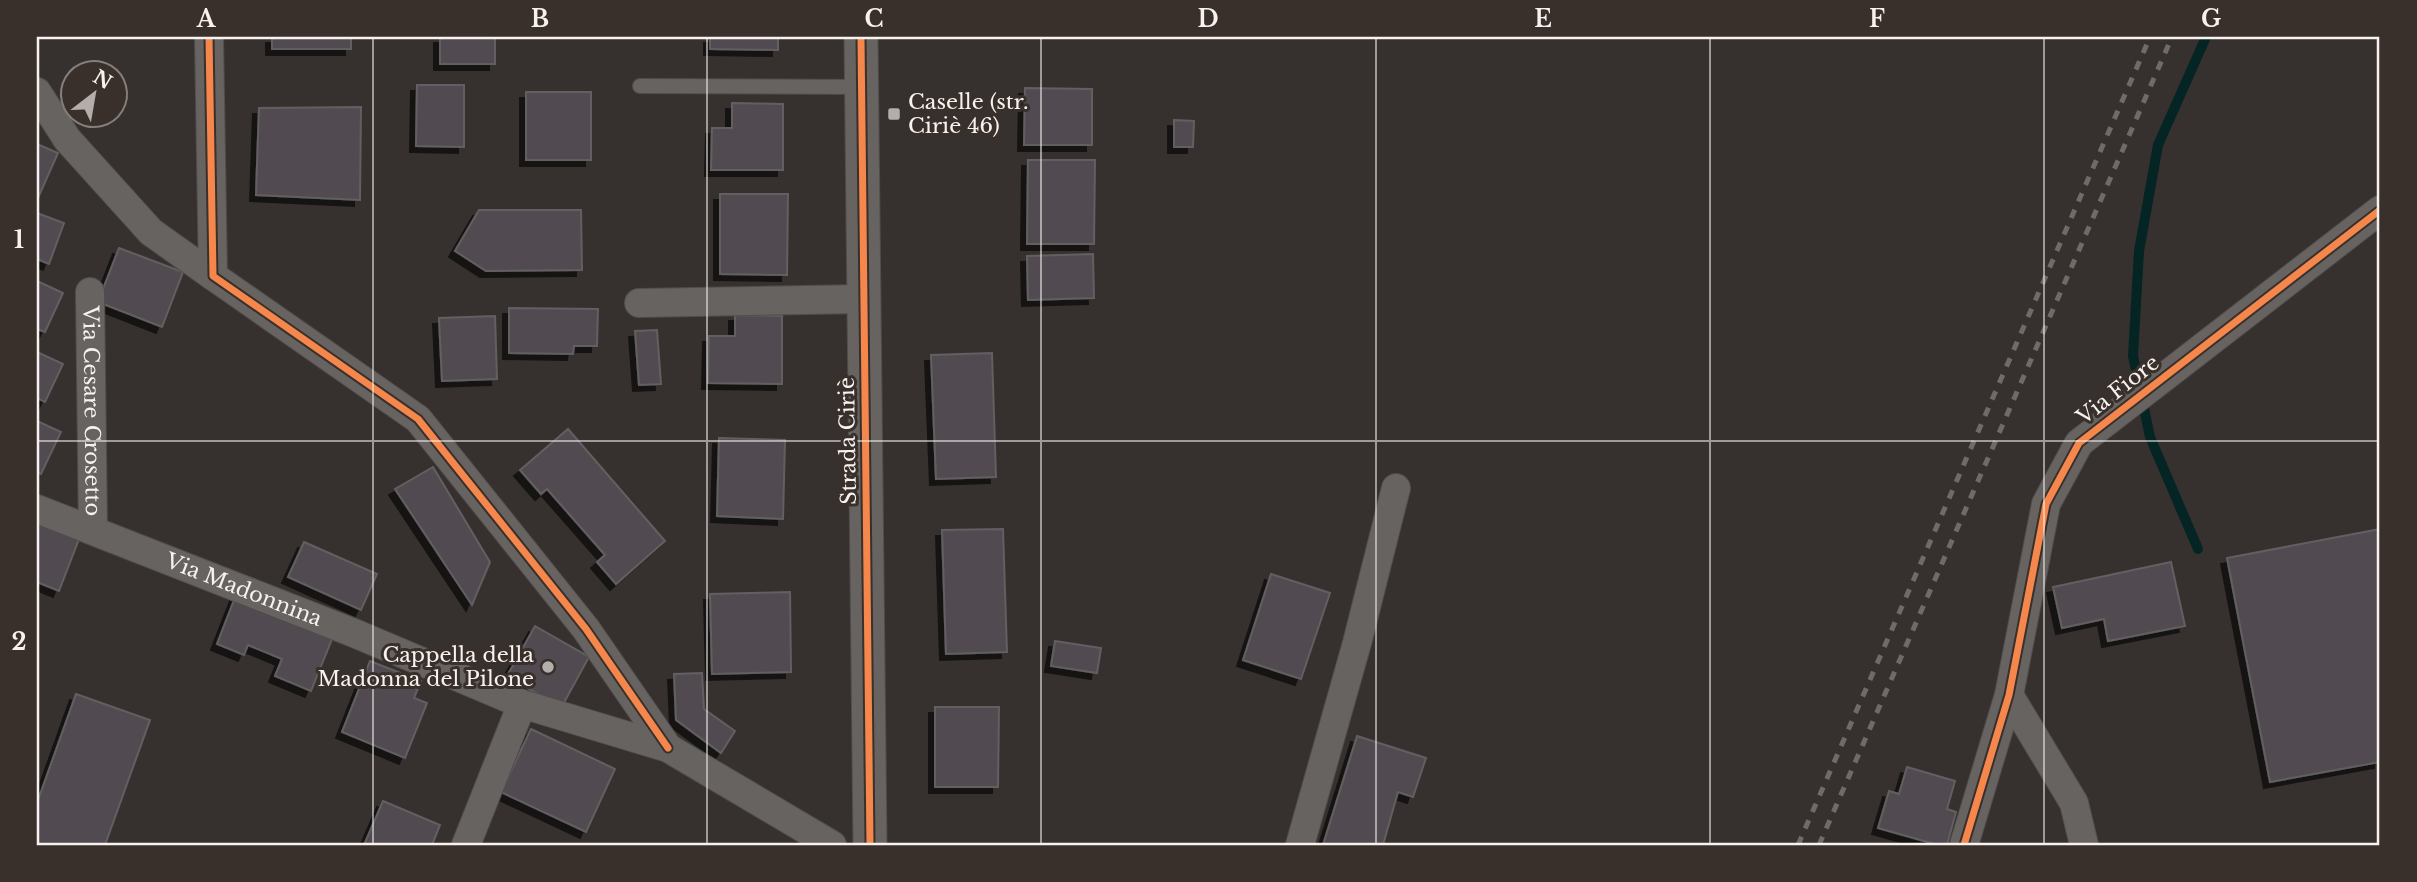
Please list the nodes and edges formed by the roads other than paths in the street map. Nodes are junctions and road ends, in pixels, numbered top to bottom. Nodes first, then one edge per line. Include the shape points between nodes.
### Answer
1 (209, 37) edge
2 (861, 37) edge
3 (640, 86) dead end
4 (861, 87) junction
5 (37, 92) edge
6 (2380, 210) edge
7 (213, 276) junction
8 (90, 292) dead end
9 (864, 299) junction
10 (639, 303) dead end
11 (1396, 488) dead end
12 (37, 509) edge
13 (93, 530) junction
14 (2009, 695) junction
15 (522, 704) junction
16 (668, 748) junction
17 (466, 845) edge
18 (832, 845) edge
19 (870, 845) edge
20 (1300, 845) edge
21 (1964, 845) edge
22 (2084, 845) edge

1 - 7 street
2 - 4 street, Strada Ciriè
3 - 4 lane
4 - 9 street, Strada Ciriè
5 - 7 street via 67,139 151,232
6 - 14 street, Via Fiore via 2079,443 2046,504
7 - 16 street via 418,419 586,629
8 - 13 street, Via Cesare Crosetto
9 - 10 street
9 - 19 street, Strada Ciriè
11 - 20 street
12 - 13 street, Via Madonnina
13 - 15 street, Via Madonnina
14 - 21 street, Via Fiore
14 - 22 street via 2074,803
15 - 16 street, Via Madonnina
15 - 17 street
16 - 18 street, Via Madonnina

